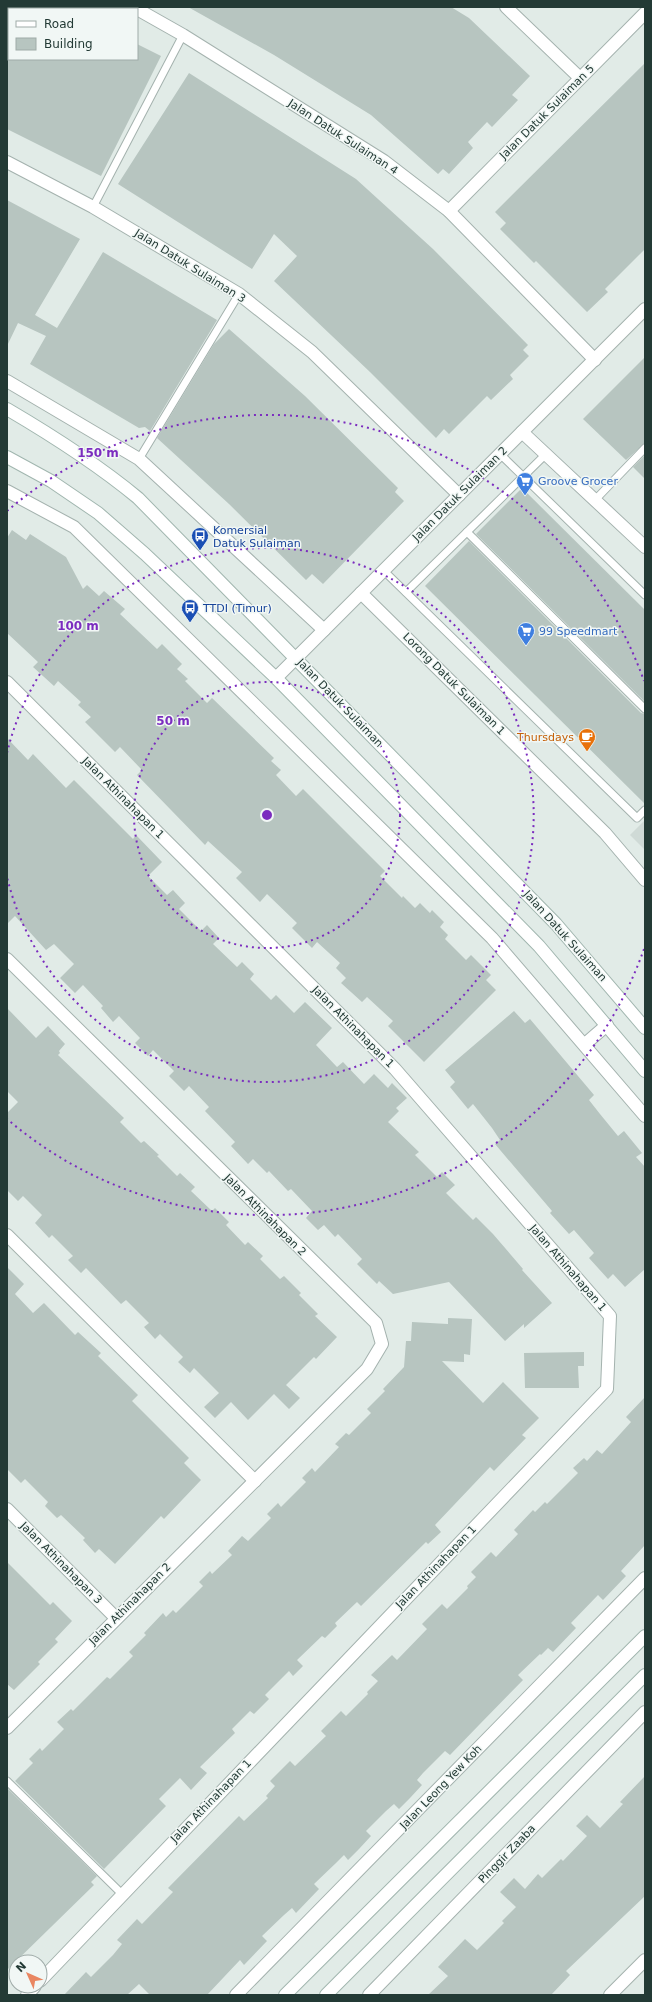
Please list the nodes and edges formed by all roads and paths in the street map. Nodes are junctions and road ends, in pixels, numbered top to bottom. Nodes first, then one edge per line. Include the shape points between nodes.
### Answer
1 (506, 7) edge
2 (138, 10) edge
3 (645, 13) edge
4 (183, 35) junction
5 (580, 78) junction
6 (7, 162) edge
7 (93, 207) junction
8 (449, 211) junction
9 (239, 294) junction
10 (645, 310) edge
11 (595, 360) junction
12 (7, 381) edge
13 (7, 409) edge
14 (522, 432) junction
15 (645, 448) edge
16 (500, 454) junction
17 (546, 454) junction
18 (7, 457) edge
19 (140, 459) junction
20 (524, 476) junction
21 (7, 491) edge
22 (459, 495) junction
23 (595, 500) junction
24 (467, 532) junction
25 (645, 547) edge
26 (383, 570) junction
27 (406, 592) junction
28 (361, 593) junction
29 (645, 595) edge
30 (324, 630) junction
31 (296, 657) junction
32 (276, 678) junction
33 (7, 682) edge
34 (645, 709) edge
35 (645, 810) edge
36 (645, 880) edge
37 (7, 958) edge
38 (607, 1025) junction
39 (645, 1028) edge
40 (585, 1044) junction
41 (645, 1071) edge
42 (645, 1116) edge
43 (7, 1234) edge
44 (255, 1481) junction
45 (7, 1509) edge
46 (645, 1578) edge
47 (116, 1618) junction
48 (645, 1636) edge
49 (645, 1675) edge
50 (645, 1712) edge
51 (7, 1728) edge
52 (7, 1781) edge
53 (122, 1894) junction
54 (645, 1960) edge
55 (48, 1973) edge
56 (236, 1995) edge
57 (285, 1995) edge
58 (326, 1995) edge
59 (369, 1995) edge
60 (610, 1995) edge

1 - 5 street
2 - 4 street, Jalan Datuk Sulaiman 4
3 - 5 street, Jalan Datuk Sulaiman 5
4 - 7 lane
4 - 8 street, Jalan Datuk Sulaiman 4 via 384,161
5 - 8 street, Jalan Datuk Sulaiman 5
6 - 7 street, Jalan Datuk Sulaiman 3
7 - 9 street, Jalan Datuk Sulaiman 3
8 - 11 street, Jalan Datuk Sulaiman 4
9 - 19 lane
9 - 22 street, Jalan Datuk Sulaiman 3 via 312,352
10 - 11 street, Jalan Datuk Sulaiman 2
11 - 14 street, Jalan Datuk Sulaiman 2
12 - 19 street
13 - 31 street, Jalan Datuk Sulaiman via 64,443 138,498
14 - 16 street, Jalan Datuk Sulaiman 2
14 - 17 street
15 - 23 lane
16 - 20 lane
16 - 22 street, Jalan Datuk Sulaiman 2
17 - 20 lane
17 - 23 street
18 - 32 street via 51,481 98,513
19 - 30 street
20 - 24 lane
20 - 29 lane
21 - 40 street via 74,527 492,938
22 - 26 street, Jalan Datuk Sulaiman 2
23 - 25 street
24 - 27 lane
24 - 34 lane
26 - 27 lane
26 - 28 street, Jalan Datuk Sulaiman 2
27 - 35 lane via 637,818
28 - 30 street, Jalan Datuk Sulaiman 2
28 - 36 street, Lorong Datuk Sulaiman 1 via 605,833
30 - 31 street, Jalan Datuk Sulaiman 2
31 - 32 street, Jalan Datuk Sulaiman 2
31 - 39 street, Jalan Datuk Sulaiman via 556,924
32 - 38 street via 539,946
33 - 53 street, Jalan Athinahapan 1 via 395,1069 610,1316 607,1389
37 - 44 street, Jalan Athinahapan 2 via 376,1323 382,1344 367,1369
38 - 40 street
38 - 41 street
40 - 42 street
43 - 44 street
44 - 47 street, Jalan Athinahapan 2
45 - 47 street, Jalan Athinahapan 3
46 - 56 street, Jalan Leong Yew Koh
47 - 51 street, Jalan Athinahapan 2
48 - 57 street
49 - 58 street
50 - 59 street, Pinggir Zaaba
52 - 53 lane
53 - 55 street, Jalan Athinahapan 1
54 - 60 street

